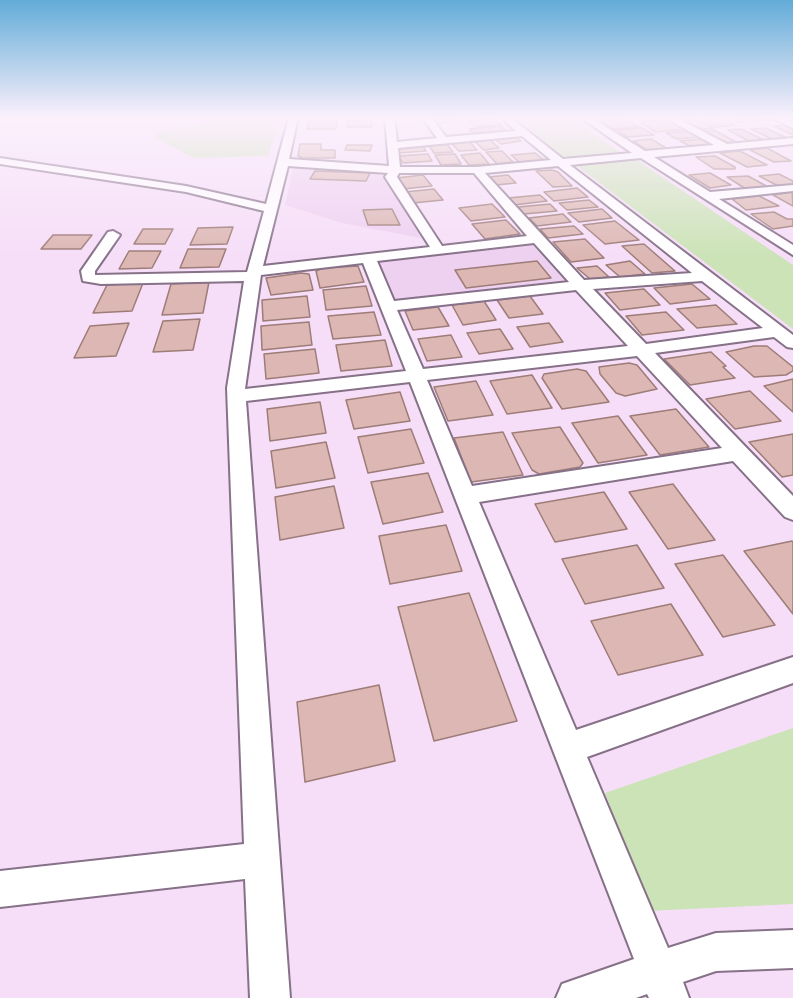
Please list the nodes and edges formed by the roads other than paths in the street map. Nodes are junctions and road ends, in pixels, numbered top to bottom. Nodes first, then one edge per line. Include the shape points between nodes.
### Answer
1 (560, 163) edge
2 (17, 164) edge
3 (283, 164) edge
4 (305, 164) edge
5 (394, 164) edge
6 (553, 164) edge
7 (658, 164) edge
8 (395, 170) junction
9 (477, 170) junction
10 (793, 188) edge
11 (709, 196) junction
12 (271, 209) junction
13 (113, 236) dead end
14 (537, 239) junction
15 (791, 248) edge
16 (439, 251) junction
17 (369, 258) junction
18 (254, 273) junction
19 (706, 276) junction
20 (581, 285) junction
21 (388, 306) junction
22 (778, 331) junction
23 (793, 343) edge
24 (640, 350) junction
25 (417, 376) junction
26 (237, 396) junction
27 (738, 453) junction
28 (464, 496) junction
29 (793, 511) edge
30 (793, 670) edge
31 (568, 748) junction
32 (262, 860) junction
33 (0, 889) edge
34 (793, 949) edge
35 (665, 985) edge
36 (270, 998) edge
37 (576, 998) edge

1 - 19 street
2 - 12 street via 186,189
3 - 12 street
4 - 8 street
5 - 8 street
6 - 9 street
7 - 11 street
8 - 9 street
8 - 16 street via 391,177
9 - 14 street
10 - 11 street
11 - 15 street
12 - 18 street
13 - 18 street via 88,271 88,278
14 - 16 street
14 - 20 street
16 - 17 street
17 - 18 street
17 - 21 street
18 - 26 street
19 - 20 street
19 - 22 street
20 - 21 street
20 - 24 street
21 - 25 street
22 - 23 street
22 - 24 street
24 - 25 street
24 - 27 street
25 - 26 street
25 - 28 street
26 - 32 street
27 - 28 street
27 - 29 street
28 - 31 street
30 - 31 street
31 - 35 street
32 - 33 street
32 - 36 street
34 - 35 street via 716,952
35 - 37 street

